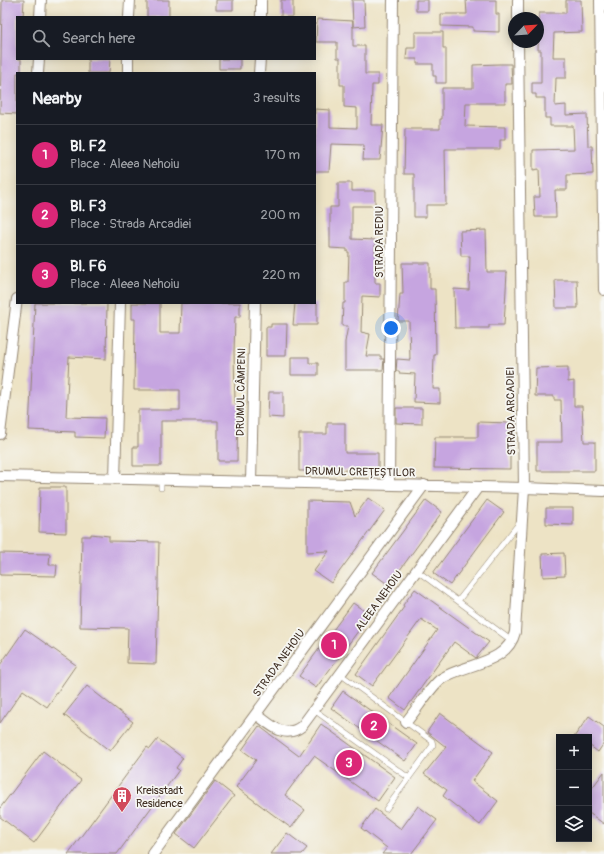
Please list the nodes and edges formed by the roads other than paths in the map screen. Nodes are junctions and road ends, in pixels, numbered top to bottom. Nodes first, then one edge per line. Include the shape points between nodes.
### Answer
1 (41, 0) edge
2 (130, 0) edge
3 (261, 0) edge
4 (394, 0) edge
5 (518, 0) edge
6 (600, 0) edge
7 (518, 12) edge
8 (40, 16) edge
9 (129, 16) edge
10 (261, 16) edge
11 (518, 48) edge
12 (39, 60) edge
13 (128, 60) edge
14 (260, 60) edge
15 (38, 72) edge
16 (128, 72) edge
17 (259, 72) edge
18 (604, 290) edge
19 (16, 304) edge
20 (120, 304) edge
21 (255, 304) edge
22 (0, 434) edge
23 (0, 476) edge
24 (115, 479) junction
25 (251, 482) junction
26 (389, 484) junction
27 (424, 486) junction
28 (478, 487) junction
29 (524, 488) junction
30 (604, 491) edge
31 (522, 519) junction
32 (416, 570) junction
33 (458, 601) junction
34 (513, 641) junction
35 (340, 674) junction
36 (314, 710) junction
37 (256, 714) junction
38 (406, 722) junction
39 (409, 778) junction
40 (386, 809) dead end
41 (153, 854) edge

1 - 8 street
2 - 9 street
3 - 10 street
4 - 26 street, STRADA REDIU
5 - 7 street
6 - 18 street
11 - 29 street, STRADA ARCADIEI
12 - 15 street
13 - 16 street
14 - 17 street
19 - 22 street
20 - 24 street
21 - 25 street, DRUMUL CÂMPENI
23 - 24 street, DRUMUL CREȚEȘTILOR
24 - 25 street, DRUMUL CREȚEȘTILOR via 161,484
25 - 26 street, DRUMUL CREȚEȘTILOR
26 - 27 street, DRUMUL CREȚEȘTILOR
27 - 28 street, DRUMUL CREȚEȘTILOR
27 - 37 street, STRADA NEHOIU
28 - 29 street, DRUMUL CREȚEȘTILOR
28 - 32 street, ALEEA NEHOIU
29 - 30 street, DRUMUL CREȚEȘTILOR
29 - 31 street, STRADA ARCADIEI
31 - 33 lane
31 - 34 street, STRADA ARCADIEI
32 - 33 lane
32 - 35 street, ALEEA NEHOIU
33 - 34 lane
34 - 38 street via 506,650 482,663 440,680
35 - 36 street, ALEEA NEHOIU
35 - 38 lane
36 - 37 street, ALEEA NEHOIU via 298,730 285,733
36 - 39 lane
37 - 41 street, STRADA NEHOIU
38 - 39 lane via 432,741 433,745
39 - 40 lane

